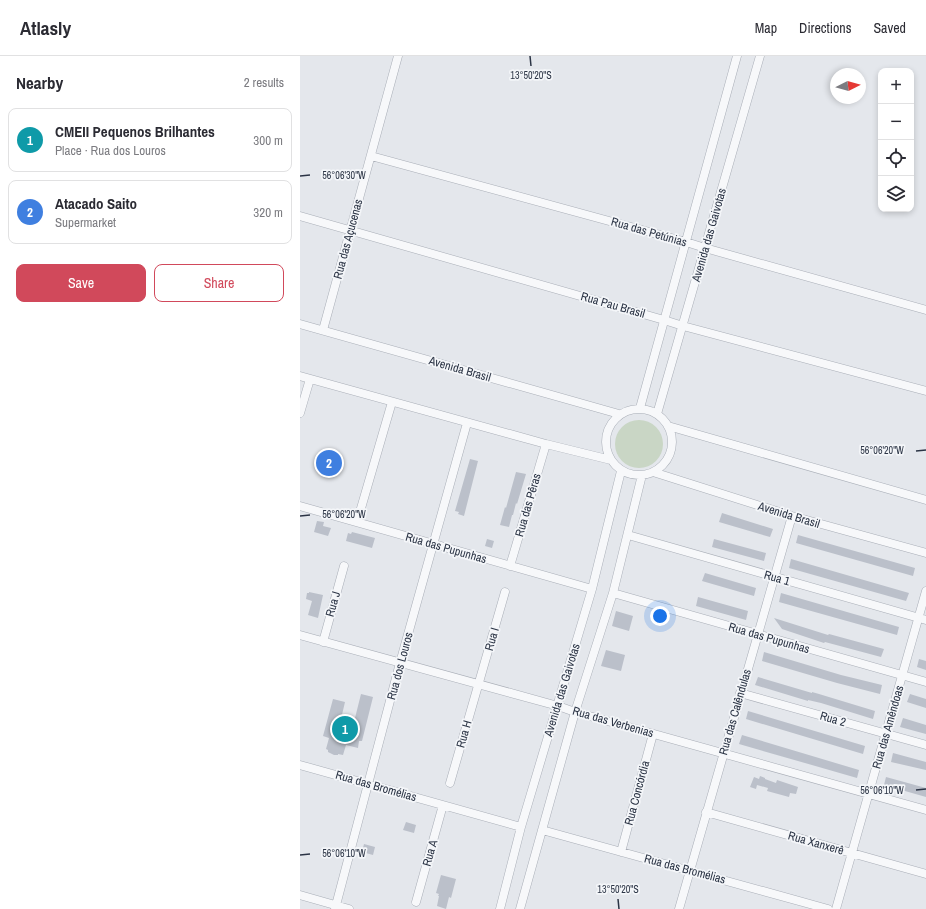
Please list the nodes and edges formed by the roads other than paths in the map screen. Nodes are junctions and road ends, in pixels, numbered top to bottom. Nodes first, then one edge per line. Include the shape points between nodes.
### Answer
1 (398, 56) edge
2 (737, 56) edge
3 (760, 56) edge
4 (371, 156) junction
5 (300, 216) edge
6 (350, 230) junction
7 (686, 242) junction
8 (705, 248) junction
9 (926, 310) edge
10 (664, 320) junction
11 (300, 324) edge
12 (683, 326) junction
13 (323, 330) junction
14 (300, 376) edge
15 (310, 379) junction
16 (926, 391) edge
17 (392, 402) junction
18 (640, 408) junction
19 (300, 414) edge
20 (620, 414) junction
21 (657, 414) junction
22 (467, 423) junction
23 (668, 426) junction
24 (546, 444) junction
25 (611, 460) junction
26 (621, 471) junction
27 (653, 472) junction
28 (642, 475) junction
29 (926, 500) edge
30 (300, 506) edge
31 (792, 516) junction
32 (356, 522) junction
33 (628, 535) junction
34 (433, 544) junction
35 (926, 553) edge
36 (344, 566) dead end
37 (510, 566) junction
38 (774, 577) junction
39 (592, 589) junction
40 (926, 591) edge
41 (505, 592) dead end
42 (612, 594) junction
43 (922, 619) edge
44 (757, 634) junction
45 (300, 635) edge
46 (323, 642) junction
47 (400, 663) junction
48 (902, 675) junction
49 (926, 682) edge
50 (478, 685) junction
51 (740, 693) junction
52 (558, 706) junction
53 (575, 712) junction
54 (653, 734) junction
55 (886, 734) junction
56 (926, 745) edge
57 (723, 753) junction
58 (300, 765) edge
59 (369, 784) junction
60 (450, 784) dead end
61 (869, 794) junction
62 (443, 805) junction
63 (926, 810) edge
64 (706, 812) junction
65 (521, 827) junction
66 (542, 830) junction
67 (621, 852) junction
68 (852, 853) junction
69 (690, 871) junction
70 (926, 874) edge
71 (300, 895) edge
72 (416, 902) dead end
73 (336, 907) edge
74 (349, 909) edge
75 (500, 909) edge
76 (520, 909) edge
77 (679, 909) edge
78 (828, 909) edge
79 (836, 909) edge

1 - 4 street, Rua das Açucenas
2 - 7 street, Avenida das Gaivotas
3 - 8 street, Avenida das Gaivotas
4 - 6 street, Rua das Açucenas
4 - 7 street, Rua das Petúnias
5 - 6 street, Rua Pau Brasil
6 - 10 street, Rua Pau Brasil
6 - 13 street, Rua das Açucenas
7 - 8 street, Rua das Petúnias
7 - 10 street, Avenida das Gaivotas
8 - 9 street, Rua das Petúnias
8 - 12 street, Avenida das Gaivotas
10 - 12 street, Rua Pau Brasil
10 - 18 street, Avenida das Gaivotas
11 - 13 street, Avenida Brasil
12 - 16 street, Rua Pau Brasil
12 - 21 street, Avenida das Gaivotas
13 - 20 street, Avenida Brasil
14 - 15 street
15 - 17 street
15 - 19 street
17 - 22 street
17 - 32 street
18 - 20 street
18 - 21 street
20 - 25 street via 611,422 606,432 605,443
21 - 23 street
22 - 24 street
22 - 34 street, Rua dos Louros
23 - 27 street via 672,436 672,447 662,466
23 - 29 street
24 - 25 street
24 - 37 street, Rua das Pêras
25 - 26 street
26 - 28 street via 631,475
26 - 39 street, Avenida das Gaivotas
27 - 28 street
27 - 31 street, Avenida Brasil
28 - 33 street, Avenida das Gaivotas
30 - 32 street, Rua das Pupunhas
31 - 35 street, Avenida Brasil
31 - 38 street, Rua das Calêndulas
32 - 34 street, Rua das Pupunhas
33 - 38 street, Rua 1
33 - 42 street, Avenida das Gaivotas
34 - 37 street, Rua das Pupunhas
34 - 47 street, Rua dos Louros
36 - 46 street, Rua J
37 - 39 street, Rua das Pupunhas
38 - 43 street, Rua 1
38 - 44 street, Rua das Calêndulas
39 - 52 street, Avenida das Gaivotas
40 - 43 street, Rua das Amêndoas
41 - 50 street, Rua I
42 - 44 street, Rua das Pupunhas
42 - 53 street, Avenida das Gaivotas
43 - 48 street, Rua das Amêndoas
44 - 48 street, Rua das Pupunhas
44 - 51 street, Rua das Calêndulas
45 - 46 street, Rua das Verbenias
46 - 47 street, Rua das Verbenias
47 - 50 street, Rua das Verbenias
47 - 59 street, Rua dos Louros
48 - 49 street, Rua das Pupunhas
48 - 55 street, Rua das Amêndoas
50 - 52 street, Rua das Verbenias
50 - 60 street, Rua H
51 - 55 street, Rua 2
51 - 57 street, Rua das Calêndulas
52 - 53 street, Rua das Verbenias
52 - 65 street, Avenida das Gaivotas
53 - 54 street, Rua das Verbenias
53 - 66 street, Avenida das Gaivotas
54 - 57 street, Rua das Verbenias
54 - 67 street, Rua Concórdia
55 - 56 street, Rua 2
55 - 61 street, Rua das Amêndoas
57 - 61 street, Rua das Verbenias
57 - 64 street, Rua das Calêndulas
58 - 59 street, Rua das Bromélias
59 - 62 street, Rua das Bromélias
59 - 73 street, Rua dos Louros
61 - 63 street, Rua das Verbenias
61 - 68 street, Rua das Amêndoas
62 - 65 street, Rua das Bromélias
62 - 72 street, Rua A
64 - 68 street, Rua Xanxerê
64 - 69 street, Rua das Calêndulas
65 - 75 street, Avenida das Gaivotas
66 - 67 street, Rua das Bromélias
66 - 76 street, Avenida das Gaivotas
67 - 69 street, Rua das Bromélias
68 - 70 street, Rua Xanxerê
68 - 79 street, Rua das Amêndoas
69 - 77 street, Rua das Calêndulas
69 - 78 street, Rua das Bromélias
71 - 73 street
73 - 74 street

